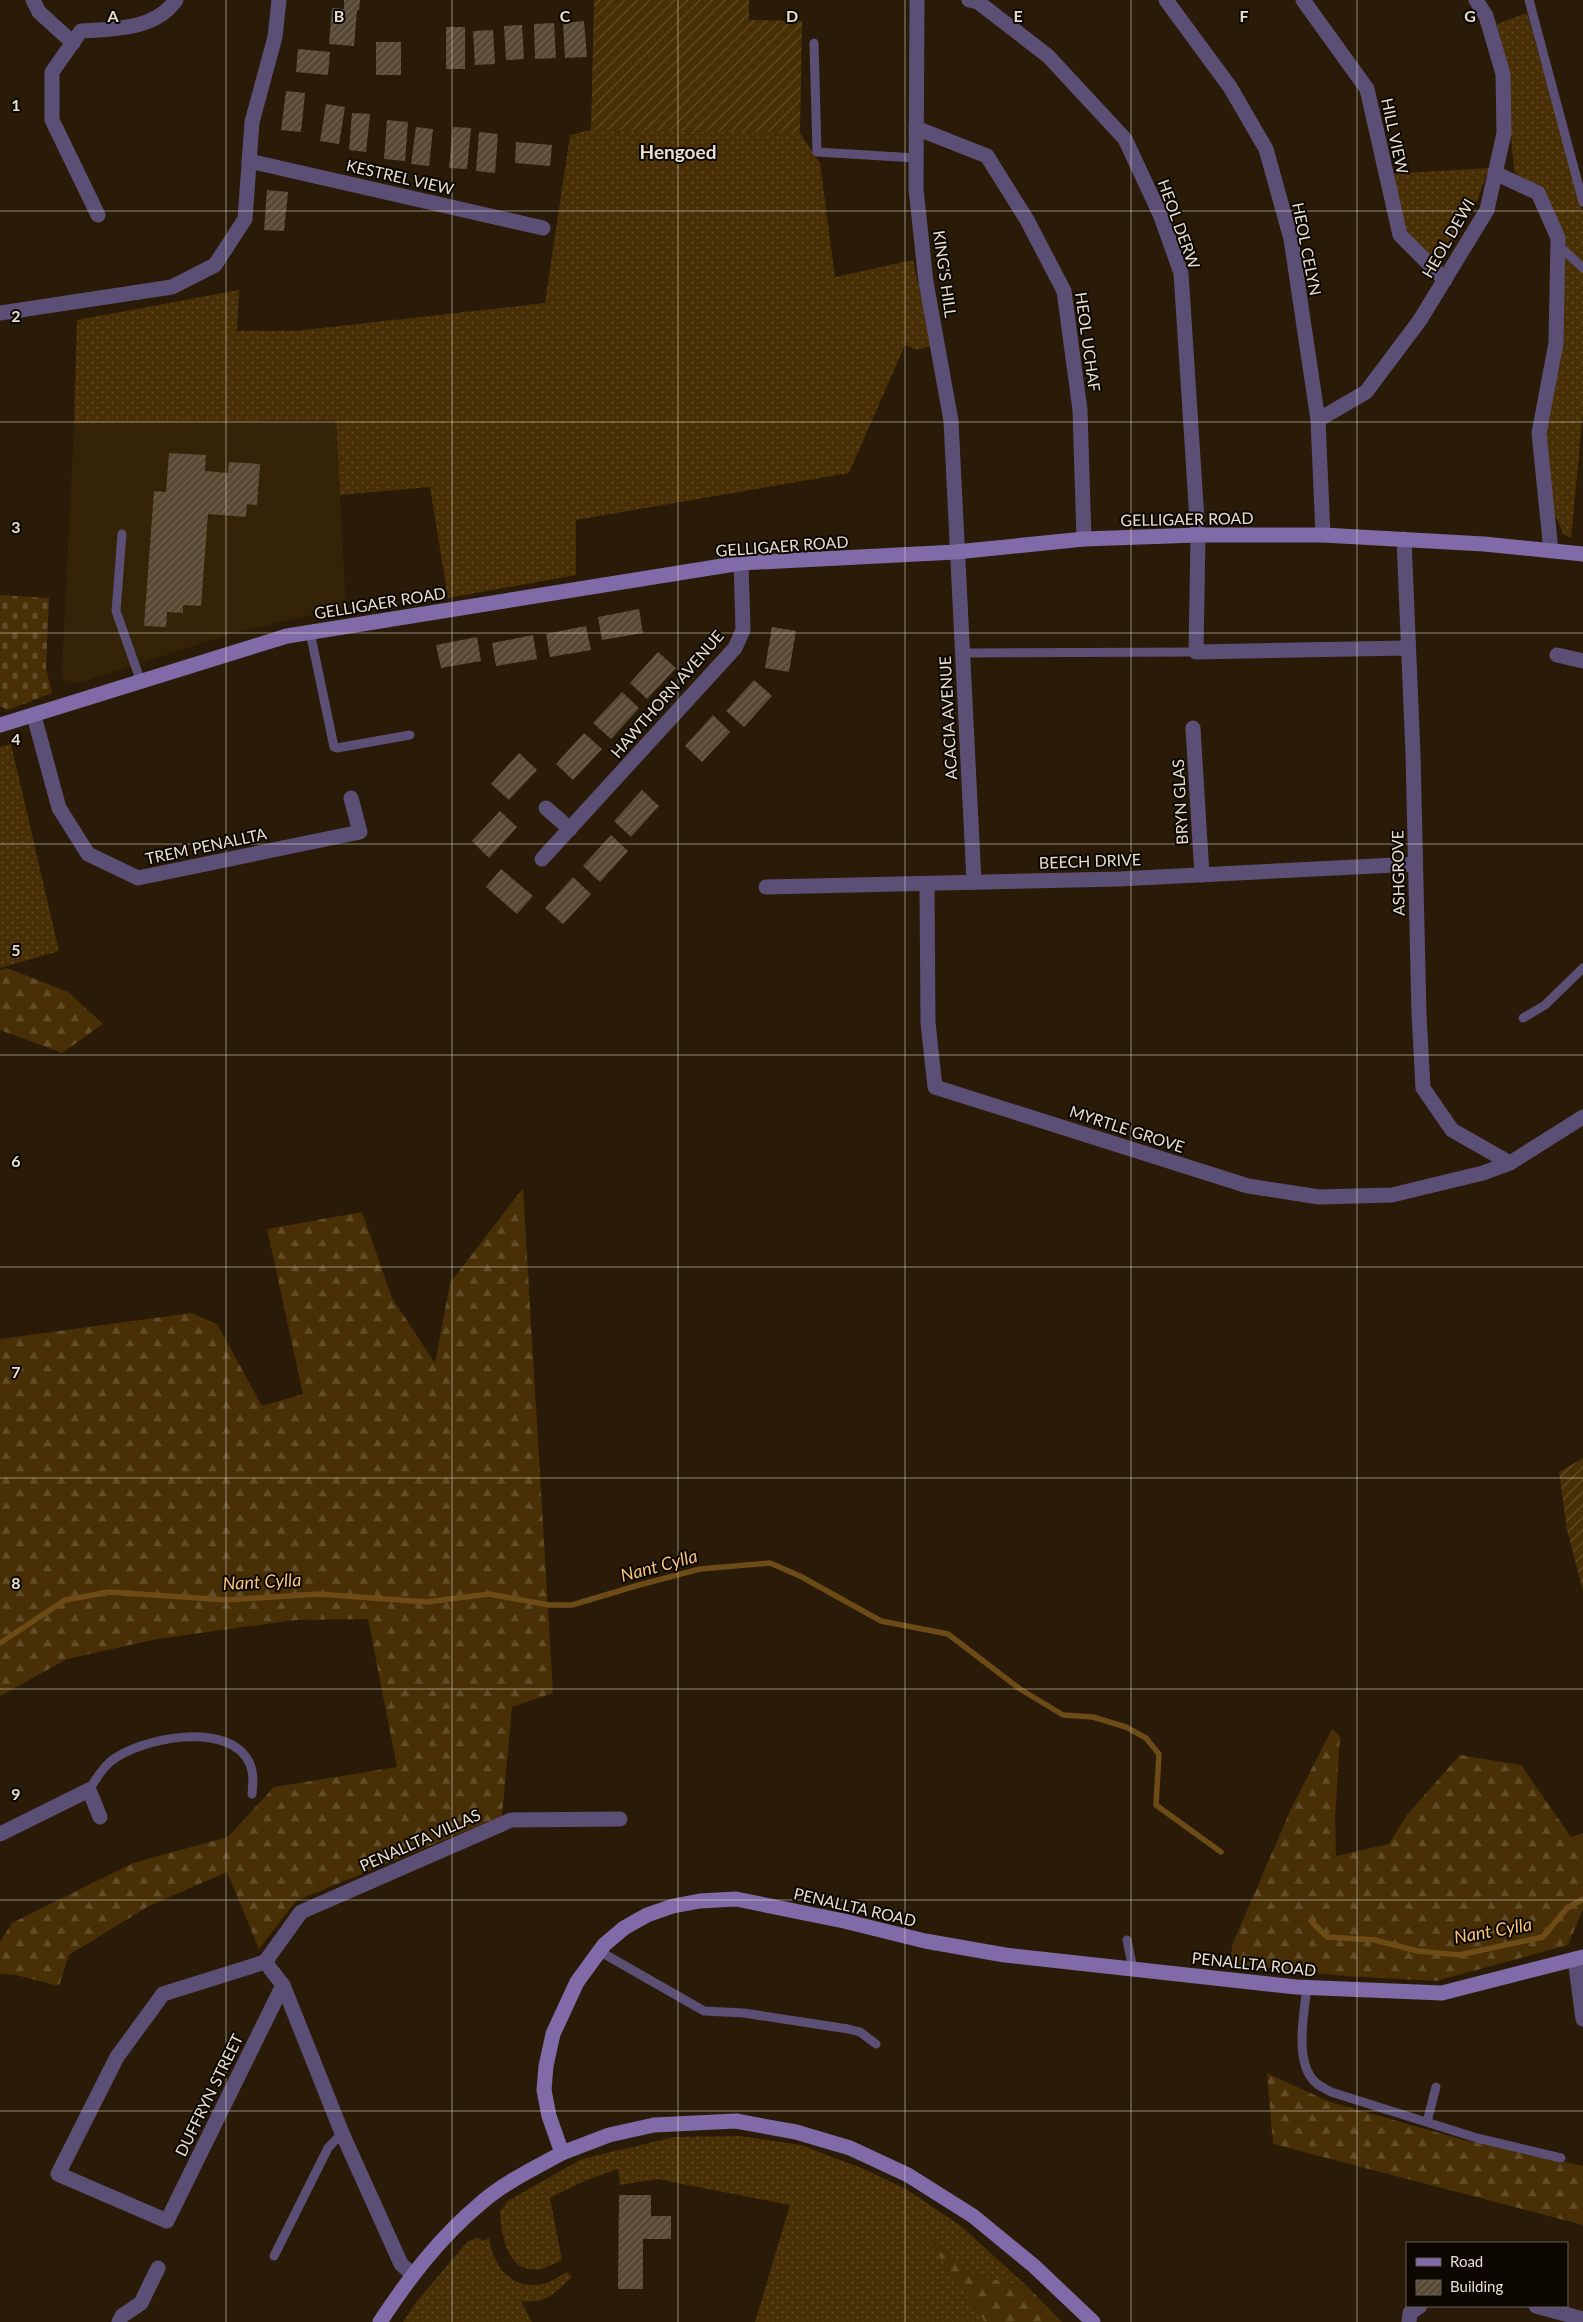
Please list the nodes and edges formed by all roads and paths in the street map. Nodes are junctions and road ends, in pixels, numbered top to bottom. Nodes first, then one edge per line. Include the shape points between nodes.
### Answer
1 (33, 0) edge
2 (176, 0) edge
3 (279, 0) edge
4 (916, 0) edge
5 (969, 0) edge
6 (1166, 0) edge
7 (1302, 0) edge
8 (1476, 0) edge
9 (1529, 0) edge
10 (73, 43) junction
11 (814, 43) dead end
12 (916, 128) junction
13 (916, 158) junction
14 (249, 161) junction
15 (1495, 173) junction
16 (1583, 202) edge
17 (98, 215) dead end
18 (543, 228) dead end
19 (1558, 245) junction
20 (1583, 268) edge
21 (1445, 280) junction
22 (0, 313) edge
23 (1318, 420) junction
24 (122, 534) dead end
25 (1198, 535) junction
26 (1324, 535) junction
27 (1084, 539) junction
28 (1404, 539) junction
29 (1551, 551) junction
30 (956, 552) junction
31 (1583, 554) edge
32 (741, 563) junction
33 (310, 632) junction
34 (1408, 648) junction
35 (1196, 652) junction
36 (962, 653) junction
37 (1556, 655) dead end
38 (1583, 661) edge
39 (140, 682) junction
40 (34, 716) junction
41 (0, 725) edge
42 (1194, 728) dead end
43 (410, 734) dead end
44 (351, 798) dead end
45 (546, 808) dead end
46 (570, 829) junction
47 (542, 859) dead end
48 (1415, 864) junction
49 (1202, 875) junction
50 (974, 882) junction
51 (927, 884) junction
52 (766, 887) dead end
53 (1583, 968) edge
54 (1523, 1018) dead end
55 (1583, 1117) edge
56 (1510, 1163) junction
57 (89, 1790) junction
58 (252, 1794) dead end
59 (100, 1817) dead end
60 (620, 1819) dead end
61 (0, 1834) edge
62 (1127, 1940) dead end
63 (599, 1951) junction
64 (1579, 1958) edge
65 (265, 1962) junction
66 (1133, 1969) junction
67 (283, 1984) junction
68 (1307, 1987) junction
69 (1583, 2019) edge
70 (876, 2044) dead end
71 (1436, 2087) dead end
72 (1427, 2122) junction
73 (342, 2133) junction
74 (562, 2153) junction
75 (1561, 2158) dead end
76 (274, 2256) dead end
77 (158, 2268) dead end
78 (412, 2274) junction
79 (1419, 2307) edge
80 (1540, 2307) edge
81 (1583, 2319) edge
82 (119, 2322) edge
83 (380, 2322) edge
84 (1093, 2322) edge
85 (1409, 2322) edge

1 - 10 street via 39,12
2 - 10 street via 168,12 130,28 81,31
3 - 14 street via 274,36 252,122
4 - 12 street, KING'S HILL
5 - 25 street, HEOL DERW via 978,2 1048,56 1125,139 1160,214 1181,273
6 - 23 street, HEOL CELYN via 1230,87 1266,150 1290,239
7 - 21 street, HILL VIEW via 1367,88 1400,235
8 - 15 street, HEOL DEWI via 1486,16 1503,74 1504,133
9 - 16 lane
10 - 17 street via 52,72 52,120
11 - 13 lane via 817,152
12 - 13 street, KING'S HILL
12 - 27 street, HEOL UCHAF via 987,156 1027,220 1064,291 1080,410
13 - 30 street, KING'S HILL via 926,282 951,421
14 - 18 street, KESTREL VIEW
14 - 22 street via 246,219 215,265 172,287
15 - 19 street via 1538,193 1558,238
15 - 21 street, HEOL DEWI via 1487,210
19 - 20 lane
19 - 29 street via 1556,343 1539,433
21 - 23 street, HEOL DEWI via 1420,320 1366,392
23 - 26 street, HEOL CELYN
24 - 39 lane via 116,611
25 - 26 street, GELLIGAER ROAD
25 - 27 street, GELLIGAER ROAD
25 - 35 street, HEOL DERW
26 - 28 street, GELLIGAER ROAD
27 - 30 street, GELLIGAER ROAD
28 - 29 street, GELLIGAER ROAD
28 - 34 street, ASHGROVE
29 - 31 street, GELLIGAER ROAD
30 - 32 street, GELLIGAER ROAD
30 - 36 street, ACACIA AVENUE
32 - 33 street, GELLIGAER ROAD
32 - 46 street, HAWTHORN AVENUE via 743,630 735,648
33 - 39 street, GELLIGAER ROAD
33 - 43 lane via 334,747
34 - 35 street
34 - 48 street, ASHGROVE
35 - 36 lane
36 - 50 street, ACACIA AVENUE
37 - 38 street
39 - 40 street, GELLIGAER ROAD
40 - 41 street, GELLIGAER ROAD
40 - 44 street, TREM PENALLTA via 59,808 88,854 138,878 360,832
42 - 49 street, BRYN GLAS
45 - 46 street
46 - 47 street, HAWTHORN AVENUE
48 - 49 street, BEECH DRIVE
48 - 56 street, ASHGROVE via 1423,1088 1452,1130
49 - 50 street, BEECH DRIVE
50 - 51 street, BEECH DRIVE
51 - 52 street, BEECH DRIVE
51 - 56 street, MYRTLE GROVE via 928,1023 936,1087 1248,1186 1320,1197 1392,1195
53 - 54 lane via 1545,1005
55 - 56 street
57 - 58 lane via 111,1762 127,1752 165,1740 203,1736 228,1744 244,1756 253,1774
57 - 59 street
57 - 61 street
60 - 65 street, PENALLTA VILLAS via 511,1820 301,1912
62 - 66 lane
63 - 66 street, PENALLTA ROAD via 624,1928 647,1915 691,1902 736,1899 924,1941 1005,1955
63 - 70 lane via 704,2011 744,2013 848,2029 860,2032
63 - 74 street, PENALLTA ROAD via 568,2000 553,2034 546,2066 544,2090
64 - 68 street, PENALLTA ROAD via 1442,1993
64 - 69 street
65 - 67 street
65 - 67 street, DUFFRYN STREET via 163,1994 117,2057 58,2174 167,2221
66 - 68 street, PENALLTA ROAD
67 - 73 street
68 - 72 lane via 1302,2045 1304,2065 1314,2081 1331,2092
71 - 72 lane
72 - 75 lane
73 - 76 lane via 328,2148
73 - 78 street via 401,2264
74 - 78 street via 482,2202 446,2234
74 - 84 street via 609,2135 654,2125 736,2121 796,2132 850,2148 908,2175 973,2216 1034,2266
77 - 82 street via 141,2303 122,2316
78 - 83 street
79 - 85 street via 1410,2313
80 - 81 street

